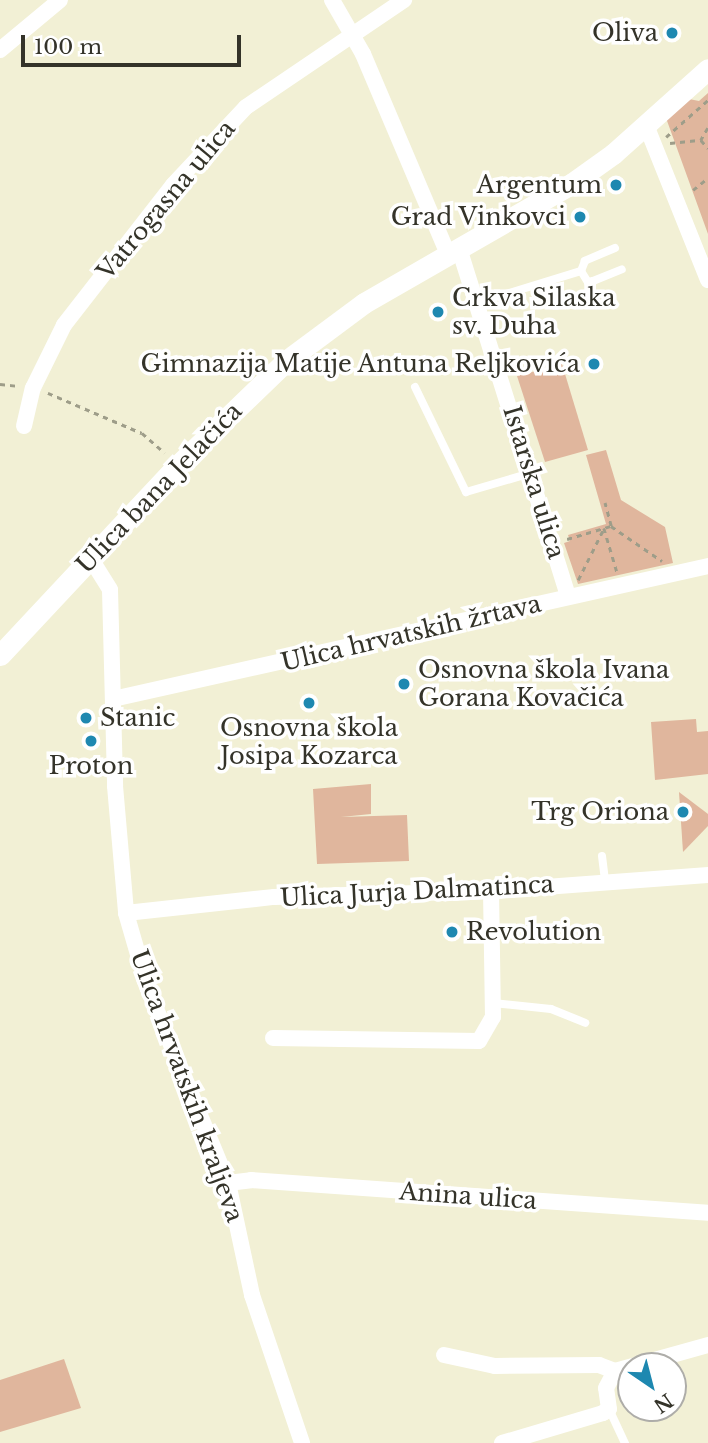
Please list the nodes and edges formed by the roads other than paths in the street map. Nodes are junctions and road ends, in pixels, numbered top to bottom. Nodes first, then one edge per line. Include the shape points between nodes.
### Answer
1 (60, 0) edge
2 (331, 0) edge
3 (404, 0) edge
4 (352, 34) junction
5 (0, 50) edge
6 (708, 69) edge
7 (646, 125) junction
8 (615, 248) dead end
9 (454, 251) junction
10 (622, 270) dead end
11 (581, 271) junction
12 (708, 280) edge
13 (480, 302) junction
14 (415, 387) dead end
15 (24, 426) dead end
16 (531, 473) junction
17 (91, 559) junction
18 (708, 566) edge
19 (570, 593) junction
20 (0, 655) edge
21 (114, 699) junction
22 (602, 856) dead end
23 (708, 875) edge
24 (605, 880) junction
25 (491, 891) junction
26 (126, 913) junction
27 (493, 1003) junction
28 (585, 1023) dead end
29 (273, 1038) dead end
30 (228, 1183) junction
31 (708, 1213) edge
32 (708, 1345) edge
33 (444, 1355) dead end
34 (615, 1371) junction
35 (609, 1409) junction
36 (302, 1443) edge
37 (502, 1443) edge
38 (625, 1443) edge

1 - 5 street
2 - 4 street, Istarska ulica
3 - 4 street, Vatrogasna ulica
4 - 9 street, Istarska ulica
4 - 15 street, Vatrogasna ulica via 246,107 173,185 64,325 33,388
6 - 7 main road, Ulica bana Jelačića
7 - 9 main road, Ulica bana Jelačića via 572,184
7 - 12 street
8 - 11 lane via 585,261
9 - 13 street, Istarska ulica
9 - 17 main road, Ulica bana Jelačića via 328,327 240,402
10 - 11 lane via 588,282
11 - 13 lane
13 - 16 street, Istarska ulica
14 - 16 lane via 466,492
16 - 19 street, Istarska ulica
17 - 20 main road, Ulica bana Jelačića
17 - 21 street, Ulica hrvatskih kraljeva via 110,590
18 - 19 street, Ulica hrvatskih žrtava
19 - 21 street, Ulica hrvatskih žrtava
21 - 26 street, Ulica hrvatskih kraljeva via 115,799
22 - 24 lane
23 - 24 street, Ulica Jurja Dalmatinca
24 - 25 street, Ulica Jurja Dalmatinca
25 - 26 street, Ulica Jurja Dalmatinca via 274,897
25 - 27 street
26 - 30 street, Ulica hrvatskih kraljeva via 148,989
27 - 28 lane via 551,1009
27 - 29 street via 489,1032 479,1041
30 - 31 street, Anina ulica via 251,1180
30 - 36 street, Ulica hrvatskih kraljeva via 252,1295
32 - 34 street
33 - 34 street via 495,1366 599,1365
34 - 35 street via 606,1388
35 - 37 street
35 - 38 lane

